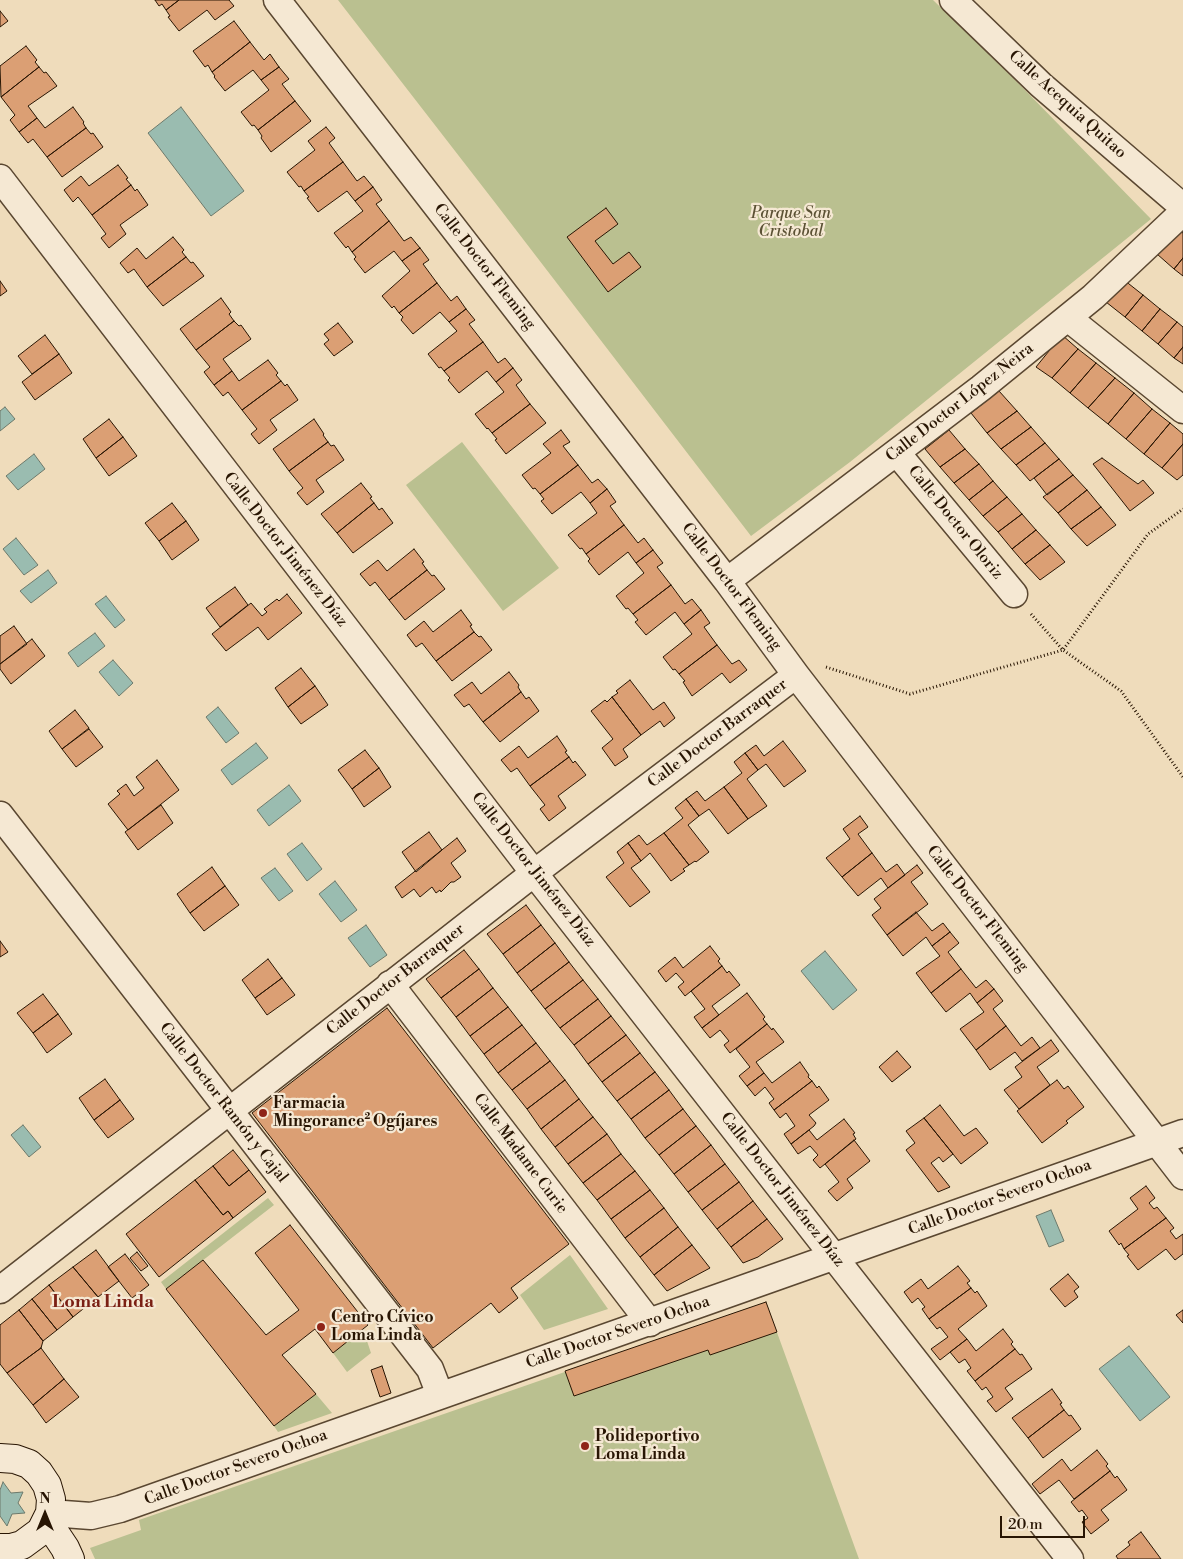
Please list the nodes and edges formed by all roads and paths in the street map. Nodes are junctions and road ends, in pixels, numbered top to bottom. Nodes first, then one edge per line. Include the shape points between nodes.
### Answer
1 (277, 0) edge
2 (953, 0) edge
3 (0, 178) edge
4 (1183, 207) edge
5 (1183, 212) edge
6 (1068, 318) junction
7 (1183, 410) edge
8 (897, 452) junction
9 (1183, 509) edge
10 (727, 581) junction
11 (1014, 594) joint
12 (1063, 650) junction
13 (796, 675) junction
14 (1183, 777) edge
15 (0, 815) edge
16 (534, 873) junction
17 (390, 984) junction
18 (230, 1112) junction
19 (1183, 1134) edge
20 (1157, 1142) junction
21 (1183, 1176) edge
22 (834, 1257) junction
23 (0, 1290) edge
24 (650, 1323) junction
25 (440, 1395) junction
26 (0, 1458) edge
27 (48, 1517) junction
28 (13, 1552) edge
29 (70, 1559) edge
30 (1070, 1559) edge

1 - 10 street, Calle Doctor Fleming
2 - 4 street, Calle Acequia Quitao via 1041,85
3 - 16 street, Calle Doctor Jiménez Díaz
5 - 6 street, Calle Doctor López Neira
6 - 7 street
6 - 8 street, Calle Doctor López Neira
8 - 10 street, Calle Doctor López Neira
8 - 11 street, Calle Doctor Oloriz
9 - 12 path via 1148,534
10 - 13 street, Calle Doctor Fleming
11 - 12 path
12 - 13 path via 910,694 814,663
12 - 14 path via 1121,691
13 - 16 street, Calle Doctor Barraquer
13 - 20 street, Calle Doctor Fleming
15 - 18 street, Calle Doctor Ramón y Cajal
16 - 17 street, Calle Doctor Barraquer
16 - 22 street, Calle Doctor Jiménez Díaz
17 - 18 street, Calle Doctor Barraquer
17 - 24 street, Calle Madame Curie
18 - 23 street, Calle Doctor Barraquer
18 - 25 street, Calle Doctor Ramón y Cajal via 430,1369
19 - 20 street, Calle Doctor Severo Ochoa
20 - 21 street, Calle Doctor Fleming
20 - 22 street, Calle Doctor Severo Ochoa
22 - 24 street, Calle Doctor Severo Ochoa
22 - 30 street, Calle Doctor Jiménez Díaz
24 - 25 street, Calle Doctor Severo Ochoa
25 - 27 street, Calle Doctor Severo Ochoa via 120,1509 90,1516
26 - 27 street via 29,1464 39,1473 51,1499
27 - 28 street via 33,1539
27 - 29 street

